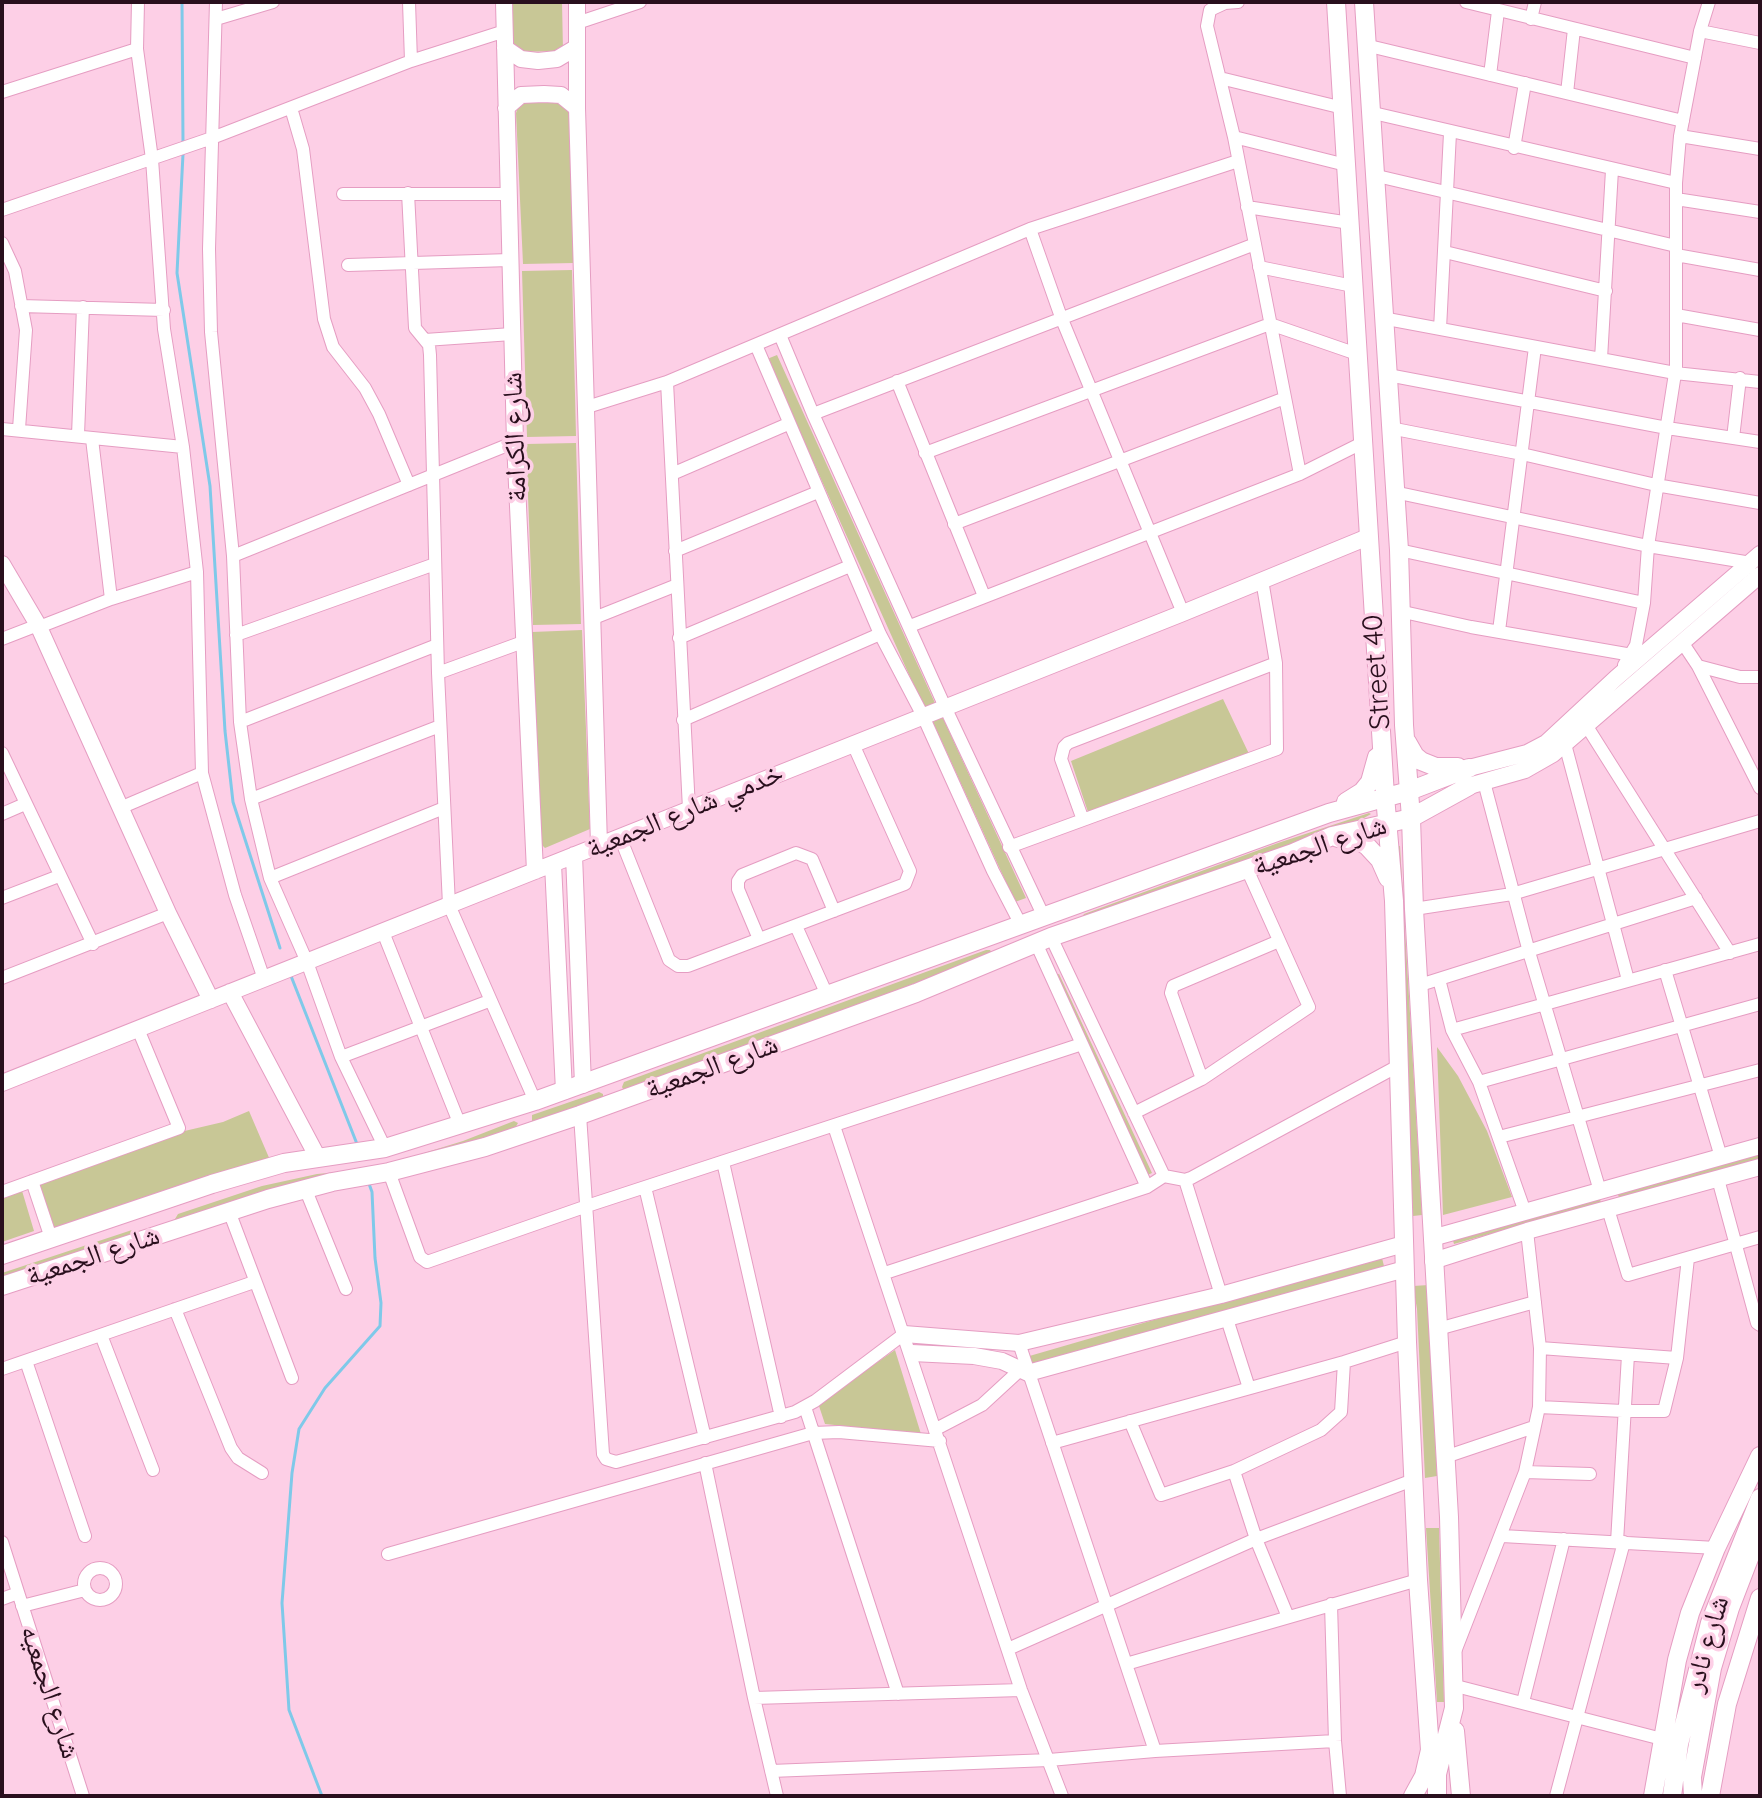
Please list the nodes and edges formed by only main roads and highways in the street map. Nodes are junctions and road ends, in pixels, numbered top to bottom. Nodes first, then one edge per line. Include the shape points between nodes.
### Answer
1 (1336, 2) edge
2 (1364, 2) edge
3 (1344, 134) junction
4 (1370, 136) junction
5 (1346, 166) junction
6 (1373, 172) junction
7 (1404, 725) junction
8 (1381, 734) junction
9 (1474, 779) junction
10 (1409, 791) junction
11 (1385, 796) junction
12 (1329, 813) junction
13 (1411, 818) junction
14 (1387, 823) junction
15 (1332, 836) junction
16 (1414, 889) junction
17 (1394, 901) junction
18 (1012, 928) junction
19 (985, 938) junction
20 (1005, 956) junction
21 (905, 967) junction
22 (855, 984) junction
23 (916, 993) junction
24 (865, 1011) junction
25 (1425, 1112) junction
26 (1400, 1113) junction
27 (171, 1197) junction
28 (133, 1209) junction
29 (178, 1227) junction
30 (144, 1238) junction
31 (2, 1255) edge
32 (2, 1286) edge
33 (1760, 1456) edge
34 (1413, 1481) junction
35 (1447, 1482) junction
36 (1760, 1498) edge
37 (1416, 1522) junction
38 (1449, 1522) junction
39 (1760, 1530) edge
40 (1760, 1556) edge
41 (1760, 1599) edge
42 (1454, 1708) junction
43 (1459, 1792) edge
44 (1707, 1794) edge
45 (1413, 1796) edge
46 (1437, 1796) edge
47 (1653, 1796) edge
48 (1672, 1796) edge
49 (1693, 1796) edge

1 - 3 main road, Street 40
2 - 4 main road, Street 40
3 - 4 main road via 1355,141
3 - 5 main road, Street 40
4 - 6 main road, Street 40
5 - 6 main road via 1361,163
5 - 8 main road, Street 40
6 - 7 main road, Street 40 via 1399,550
7 - 9 main road via 1410,749 1421,761
7 - 10 main road, Street 40
8 - 11 main road, Street 40
8 - 12 main road via 1370,782
9 - 10 main road, شارع الجمعية
9 - 13 main road, شارع الجمعية
9 - 16 main road via 1424,830
10 - 11 main road, شارع الجمعية
10 - 13 main road, Street 40
11 - 12 main road, شارع الجمعية
11 - 14 main road, Street 40
12 - 18 main road, شارع الجمعية
13 - 14 main road, شارع الجمعية
13 - 16 main road, Street 40
14 - 15 main road, شارع الجمعية
14 - 17 main road, Street 40
15 - 17 main road via 1358,840 1375,853
15 - 20 main road, شارع الجمعية
16 - 25 main road, Street 40
17 - 26 main road, Street 40
18 - 19 main road, شارع الجمعية
18 - 20 main road via 1000,945
19 - 20 main road
19 - 21 main road, شارع الجمعية
20 - 23 main road, شارع الجمعية
21 - 22 main road, شارع الجمعية
21 - 23 main road via 905,982
22 - 24 main road via 866,996
22 - 27 main road, شارع الجمعية via 460,1125 385,1148 284,1163
23 - 24 main road, شارع الجمعية
24 - 29 main road, شارع الجمعية via 485,1147 305,1188
25 - 26 main road via 1414,1107
25 - 35 main road, Street 40
26 - 34 main road, Street 40
27 - 28 main road, شارع الجمعية
27 - 29 main road via 168,1214
28 - 30 main road via 145,1222
28 - 31 main road, شارع الجمعية
29 - 30 main road, شارع الجمعية
30 - 32 main road, شارع الجمعية
33 - 47 main road via 1690,1613
34 - 35 main road via 1429,1493
34 - 37 main road, Street 40
35 - 38 main road, Street 40
36 - 48 main road, شارع نادر via 1707,1634 1679,1744
37 - 38 main road via 1432,1511
37 - 45 main road, Street 40 via 1430,1750
38 - 42 main road, Street 40
39 - 49 main road via 1712,1668
40 - 44 main road, شارع نادر via 1716,1693
41 - 44 main road via 1727,1704
42 - 43 main road, Street 40
42 - 46 main road via 1437,1774

